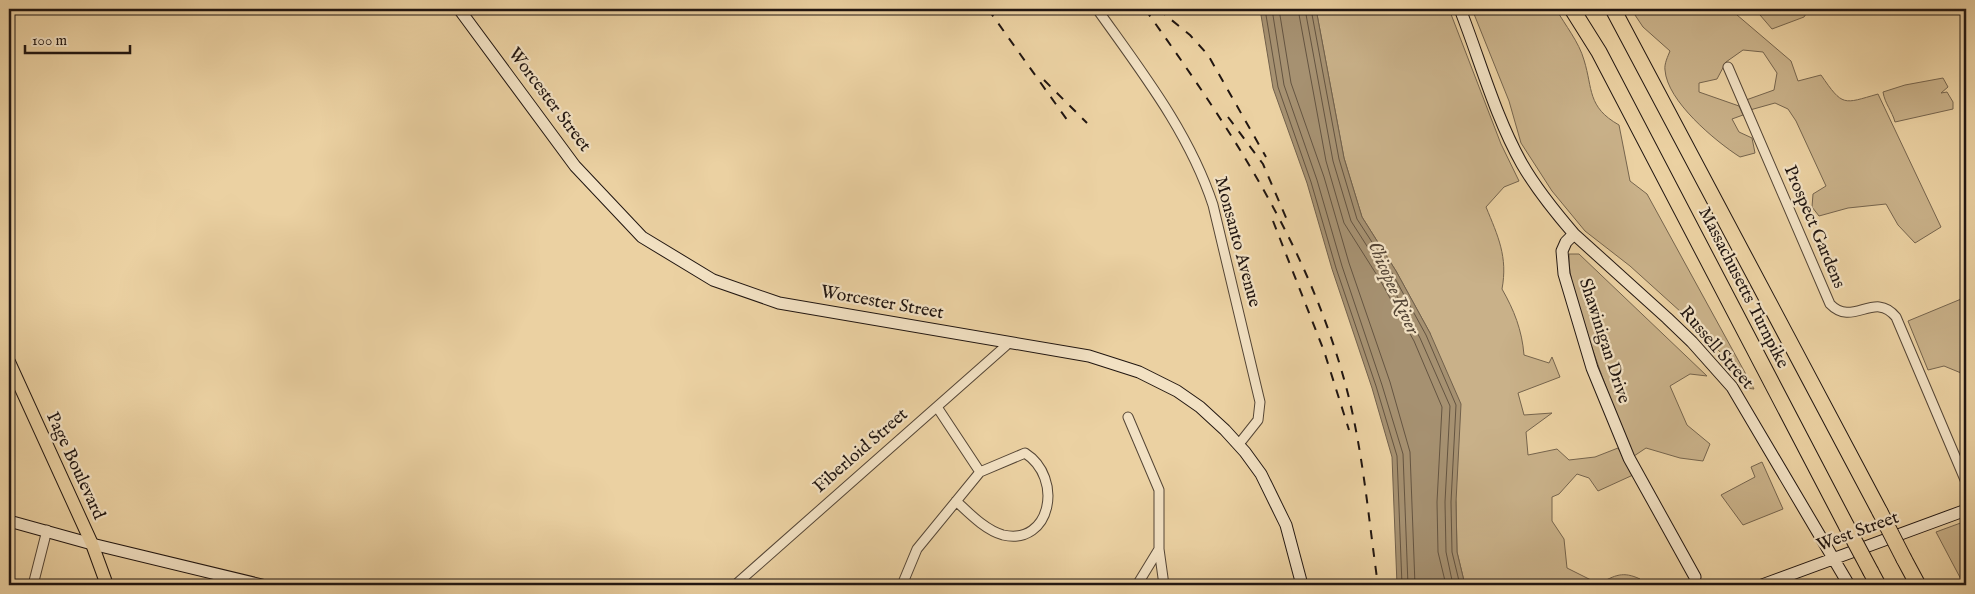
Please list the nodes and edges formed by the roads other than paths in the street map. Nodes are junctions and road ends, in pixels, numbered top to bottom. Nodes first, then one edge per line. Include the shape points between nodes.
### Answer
1 (459, 9) edge
2 (1097, 9) edge
3 (1460, 9) edge
4 (1572, 9) edge
5 (1613, 9) edge
6 (1728, 67) dead end
7 (1574, 234) junction
8 (1009, 342) junction
9 (9, 362) edge
10 (937, 406) junction
11 (1128, 417) dead end
12 (1238, 444) junction
13 (980, 472) junction
14 (1966, 482) edge
15 (956, 501) junction
16 (1966, 510) edge
17 (9, 521) edge
18 (47, 530) junction
19 (92, 544) junction
20 (1160, 549) junction
21 (1833, 559) junction
22 (1696, 577) dead end
23 (1875, 579) edge
24 (241, 583) edge
25 (33, 585) edge
26 (107, 585) edge
27 (262, 585) edge
28 (735, 585) edge
29 (902, 585) edge
30 (1137, 585) edge
31 (1164, 585) edge
32 (1302, 585) edge
33 (1762, 585) edge
34 (1849, 585) edge
35 (1918, 585) edge

1 - 8 main road, Worcester Street via 588,180 642,237 712,280 779,302
2 - 12 street, Monsanto Avenue via 1180,131 1202,173 1213,205 1260,402 1258,420
3 - 7 main road via 1522,163
4 - 23 highway, Massachusetts Turnpike, bridge via 1599,52
5 - 35 highway, Massachusetts Turnpike, bridge
6 - 14 street, Prospect Gardens via 1830,304 1837,312 1846,314 1883,307 1896,317
7 - 21 main road, Russell Street via 1674,324 1732,387
7 - 22 main road, Shawinigan Drive via 1562,251 1562,264 1569,298 1592,368 1629,458
8 - 10 street, Fiberloid Street
8 - 12 main road, Worcester Street via 1089,356 1145,374 1200,407
9 - 19 main road, Page Boulevard
10 - 13 street
10 - 28 street, Fiberloid Street
11 - 20 street via 1159,490
12 - 32 main road, Worcester Street via 1264,479 1284,518
13 - 15 street
13 - 15 street via 1020,454 1031,457 1049,492 1047,509 1040,522 1029,531 1003,535 972,516
15 - 29 street via 917,549
16 - 21 main road, West Street
17 - 18 main road
18 - 19 main road
18 - 25 street
19 - 24 main road
19 - 26 main road, Page Boulevard
20 - 30 street
20 - 31 street
21 - 33 main road, West Street
21 - 34 main road, Russell Street
24 - 27 main road

